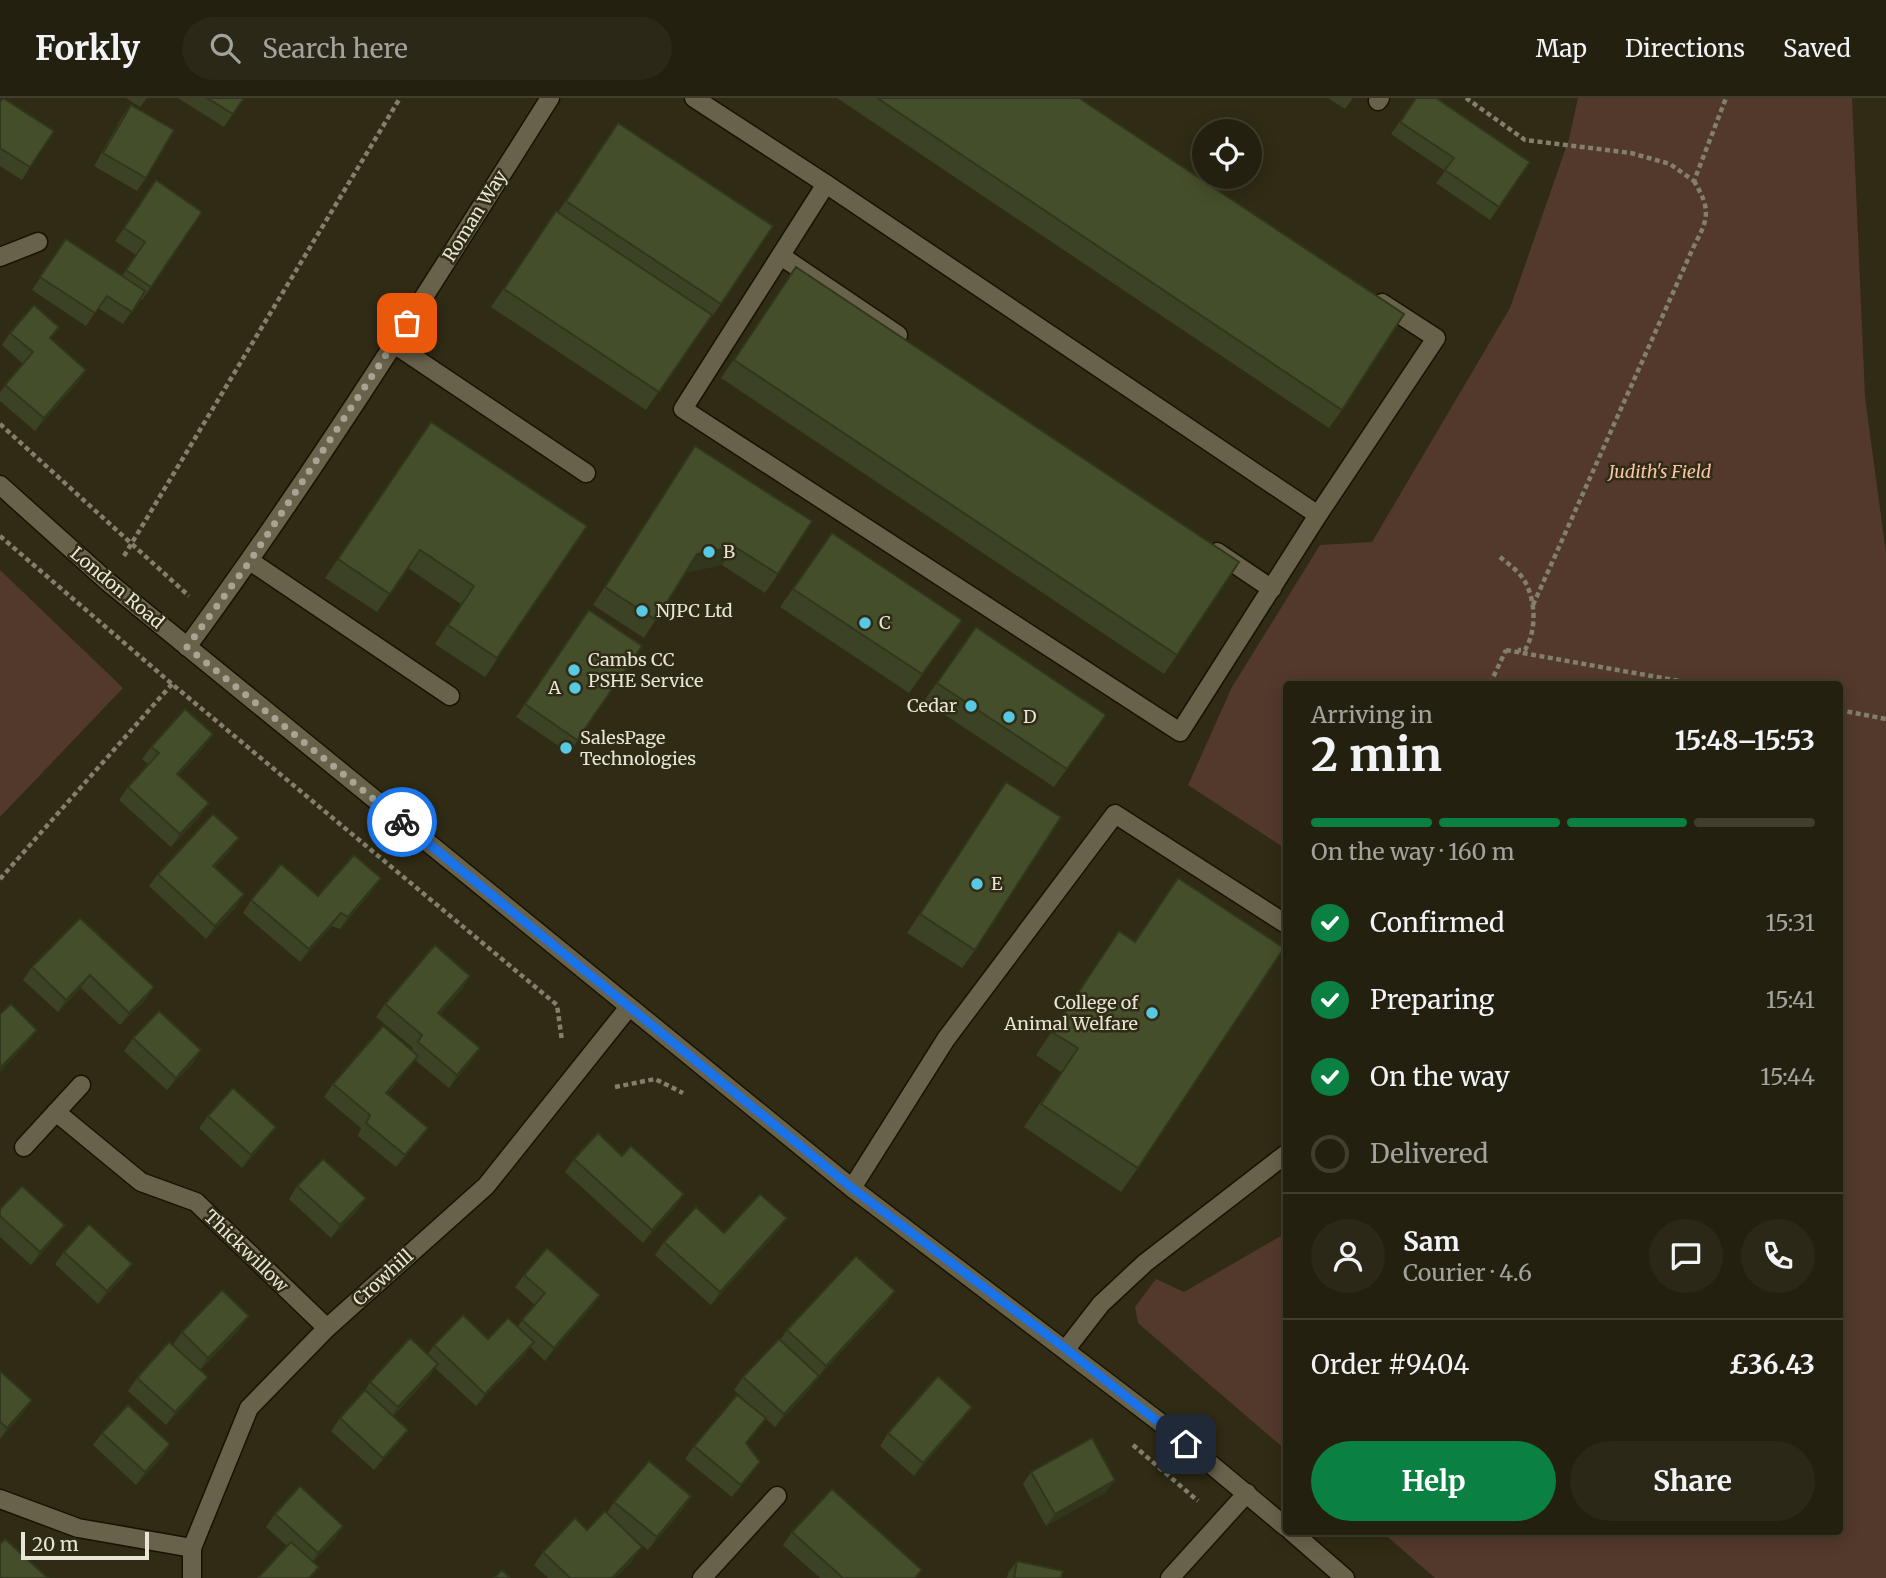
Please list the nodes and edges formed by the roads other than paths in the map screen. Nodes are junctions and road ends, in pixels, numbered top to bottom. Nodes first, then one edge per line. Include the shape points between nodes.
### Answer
1 (550, 98) edge
2 (694, 98) edge
3 (826, 184) junction
4 (38, 242) dead end
5 (781, 256) junction
6 (0, 257) edge
7 (1368, 293) edge
8 (394, 344) junction
9 (918, 349) edge
10 (586, 473) dead end
11 (0, 485) edge
12 (1318, 516) junction
13 (1203, 543) edge
14 (250, 561) junction
15 (1272, 589) junction
16 (187, 647) junction
17 (450, 696) dead end
18 (1283, 922) edge
19 (629, 1007) junction
20 (81, 1086) dead end
21 (56, 1112) junction
22 (24, 1147) dead end
23 (1283, 1156) edge
24 (852, 1188) junction
25 (327, 1328) junction
26 (1066, 1349) junction
27 (1247, 1493) junction
28 (778, 1496) dead end
29 (0, 1499) edge
30 (1283, 1524) edge
31 (1296, 1535) edge
32 (192, 1548) junction
33 (705, 1577) edge
34 (192, 1578) edge
35 (1170, 1578) edge
36 (1345, 1578) edge

1 - 8 street, Roman Way
2 - 3 street
3 - 5 street
3 - 12 street
4 - 6 street
5 - 9 street
5 - 15 street via 683,409 1180,732
7 - 12 street via 1436,338
8 - 10 street
8 - 14 street, Roman Way
11 - 16 street, London Road
12 - 15 street
13 - 15 street
14 - 16 street, Roman Way
14 - 17 street
16 - 19 street, London Road
18 - 24 street via 1115,814 946,1039
19 - 24 street, London Road
19 - 25 street, Crowhill via 486,1186
20 - 21 street
21 - 22 street
21 - 25 street, Thickwillow via 141,1182 196,1202
23 - 26 street via 1145,1263 1101,1304
24 - 26 street, London Road
25 - 32 street, Crowhill via 250,1408
26 - 27 street, London Road
27 - 30 street, London Road
27 - 35 street
28 - 33 street
29 - 32 street via 78,1528
31 - 36 street
32 - 34 street, Crowhill

